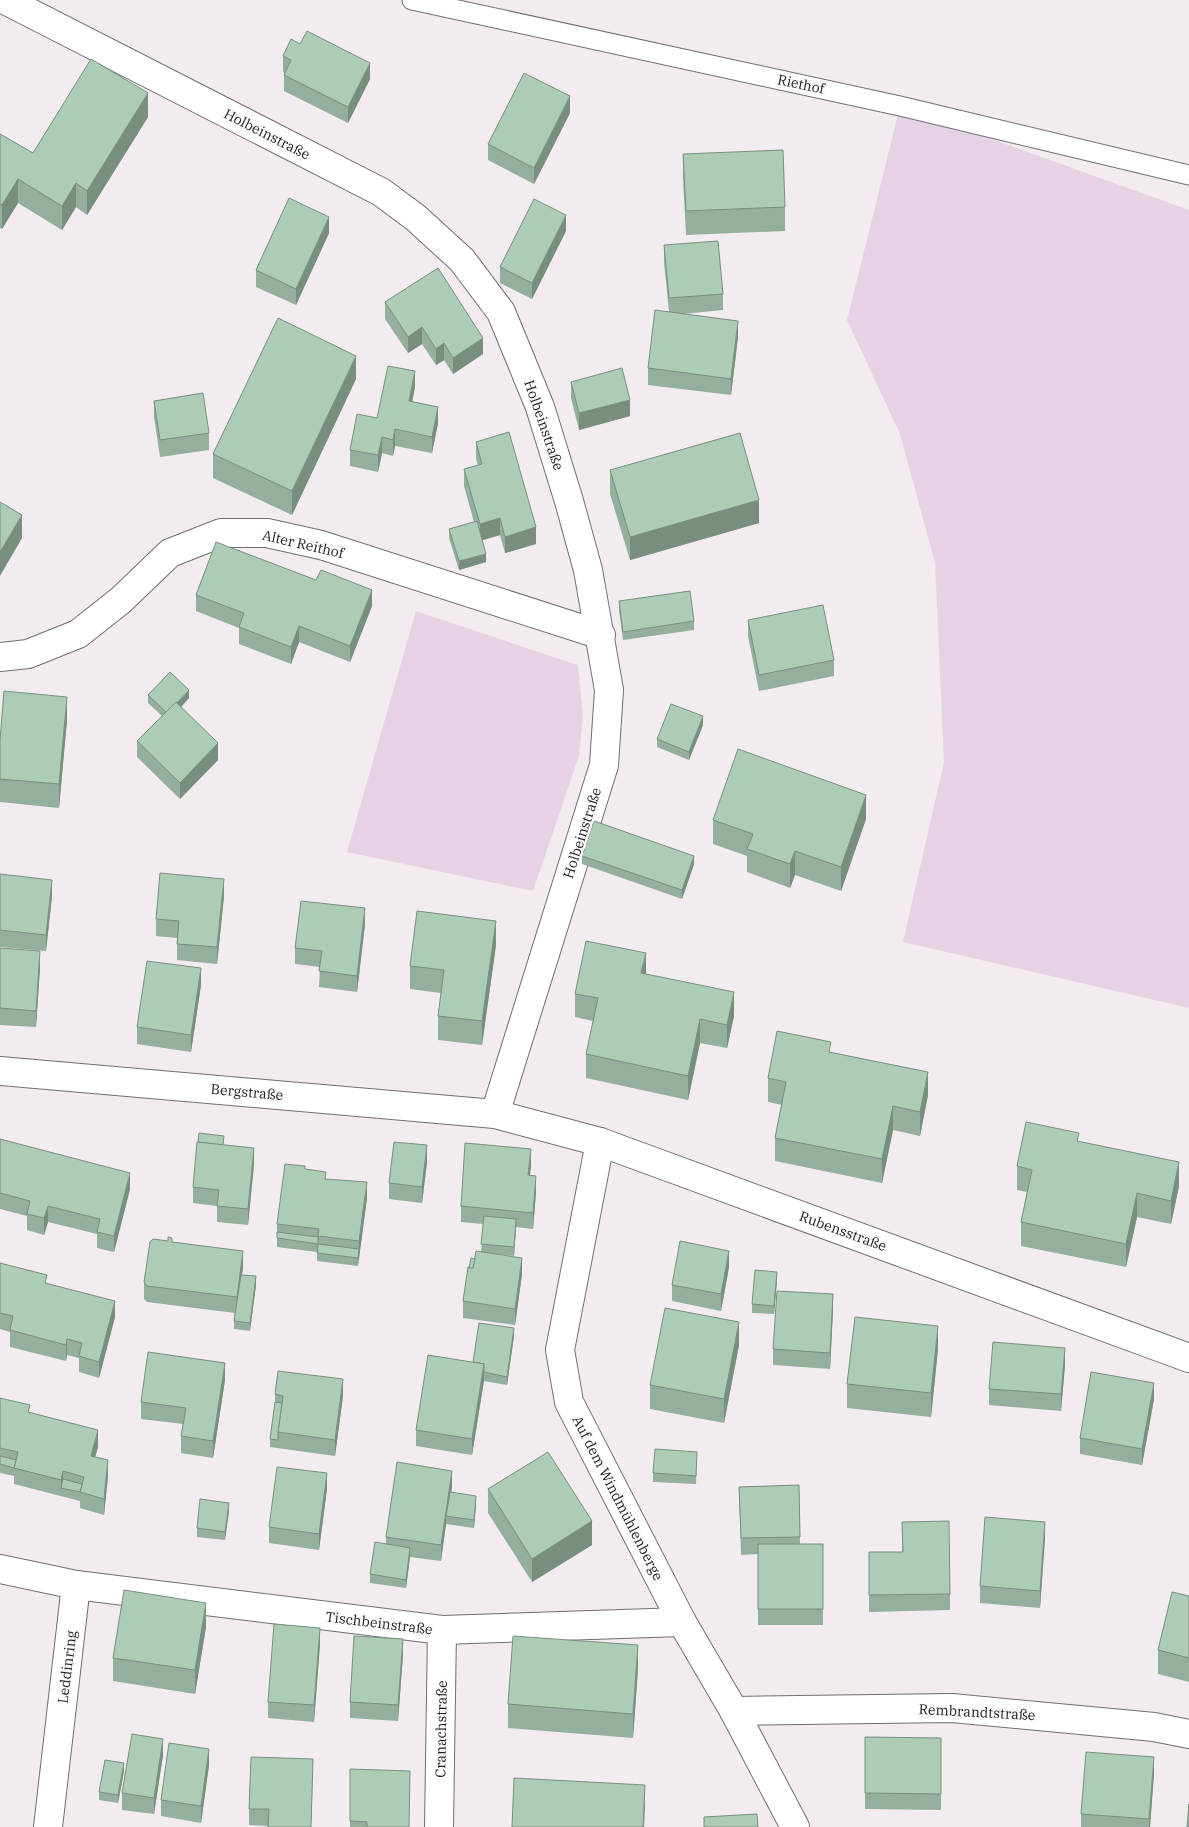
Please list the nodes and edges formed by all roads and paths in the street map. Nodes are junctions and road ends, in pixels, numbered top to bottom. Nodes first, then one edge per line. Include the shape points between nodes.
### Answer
1 (5, 0) edge
2 (412, 0) edge
3 (1189, 175) edge
4 (601, 635) junction
5 (0, 657) edge
6 (0, 1071) edge
7 (494, 1114) junction
8 (600, 1142) junction
9 (1189, 1358) edge
10 (0, 1569) edge
11 (76, 1585) junction
12 (682, 1622) junction
13 (442, 1630) junction
14 (734, 1711) junction
15 (1189, 1734) edge
16 (48, 1827) edge
17 (439, 1827) edge
18 (795, 1827) edge

1 - 4 street, Holbeinstraße via 381,192 416,218 462,260 501,312 540,406 586,562
2 - 3 lane, Riethof via 900,106
4 - 5 street, Alter Reithof via 321,545 267,533 221,533 170,553 121,600 78,634 28,654
4 - 7 street, Holbeinstraße via 609,690 604,765
6 - 7 street, Bergstraße
7 - 8 street, Rubensstraße
8 - 9 street, Rubensstraße
8 - 12 street, Auf dem Windmühlenberge via 560,1350 569,1402
10 - 11 street
11 - 13 street, Tischbeinstraße
11 - 16 street, Leddinring
12 - 13 street, Tischbeinstraße
12 - 14 street, Auf dem Windmühlenberge
13 - 17 street, Cranachstraße
14 - 15 street, Rembrandtstraße via 952,1708 1154,1727
14 - 18 street, Auf dem Windmühlenberge

